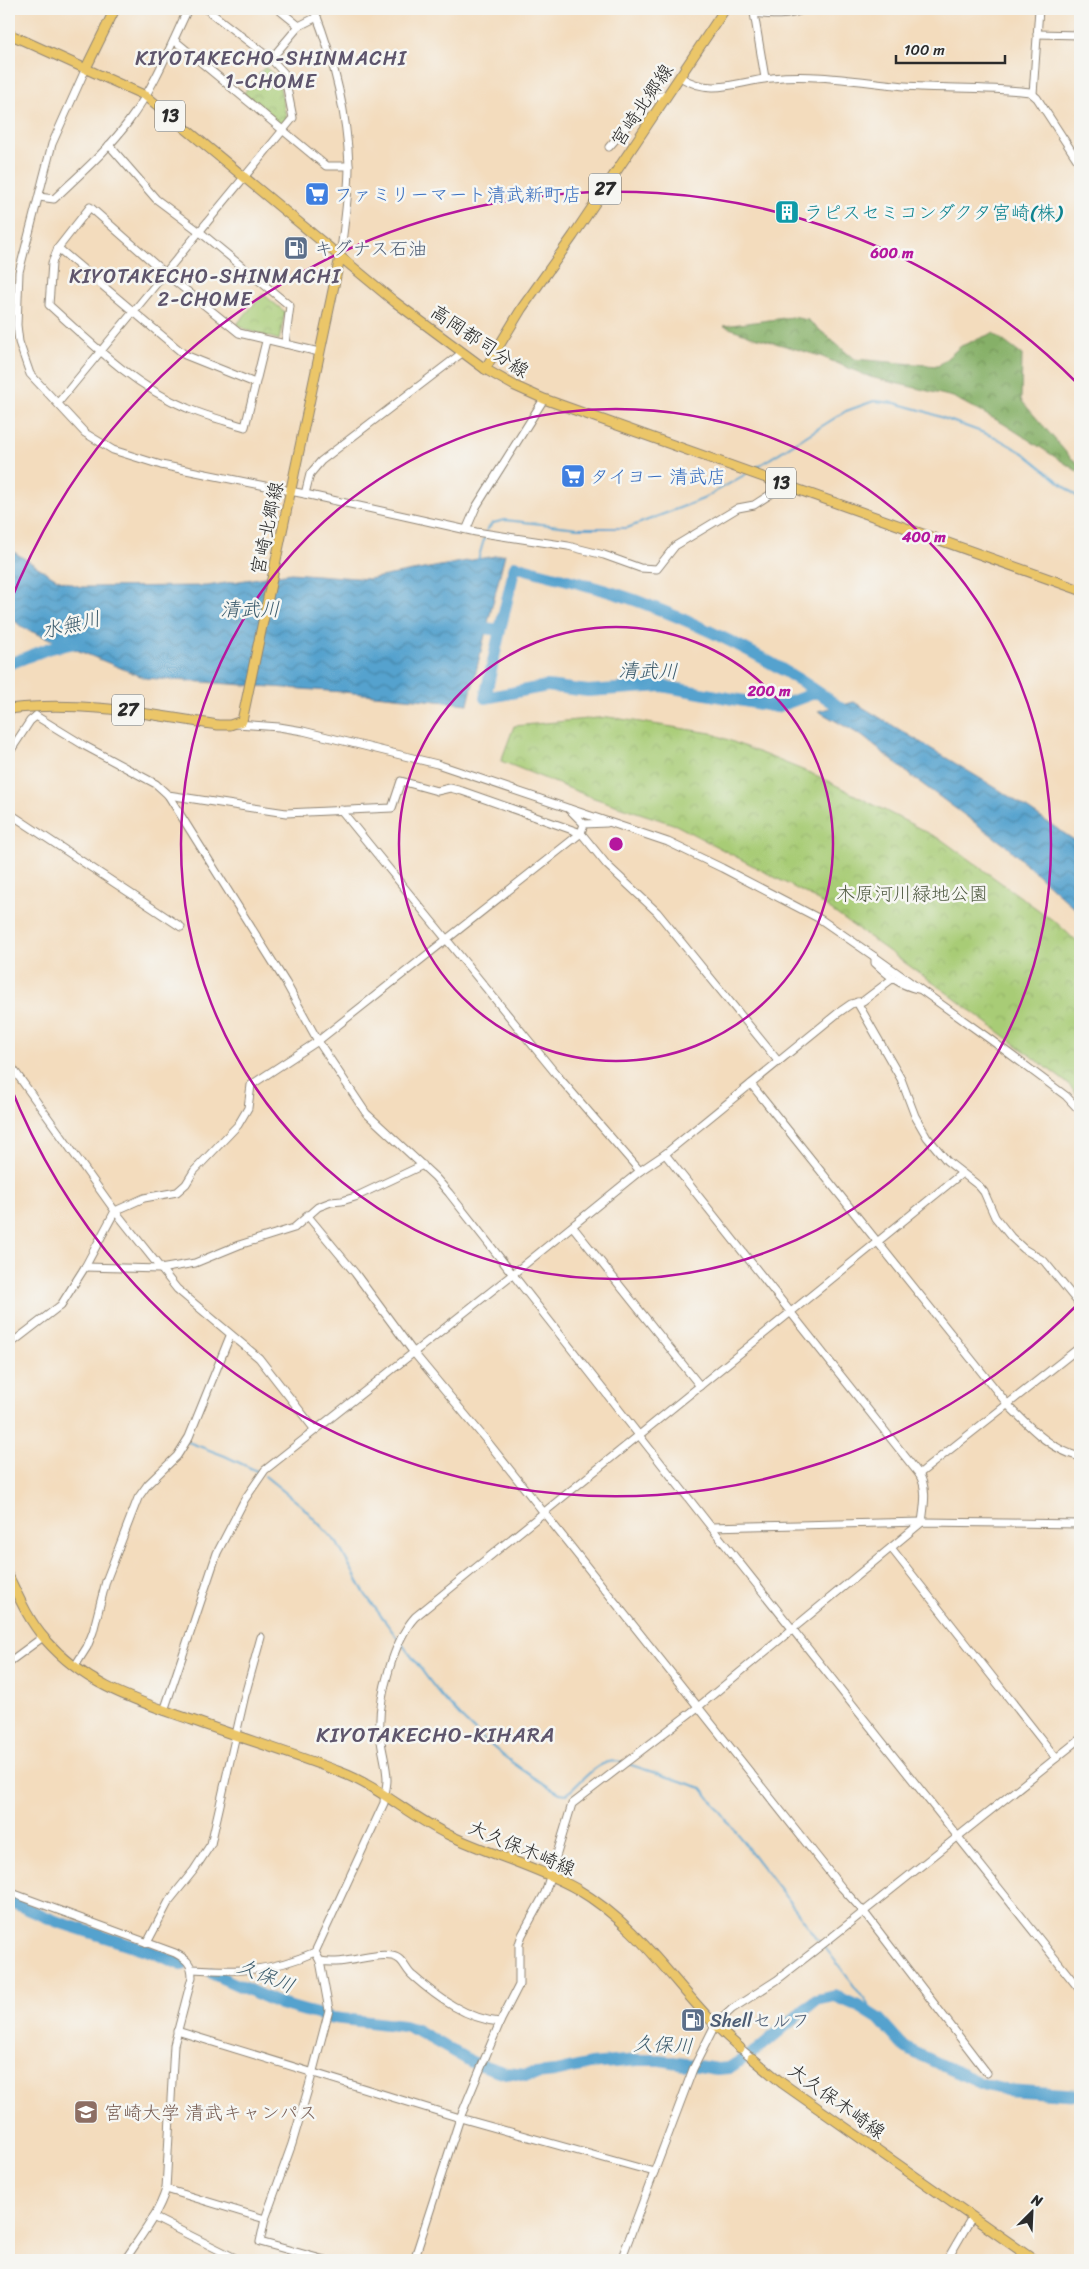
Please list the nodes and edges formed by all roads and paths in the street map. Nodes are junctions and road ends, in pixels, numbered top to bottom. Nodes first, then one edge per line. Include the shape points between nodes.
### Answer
1 (115, 9) edge
2 (188, 9) edge
3 (206, 9) edge
4 (278, 9) edge
5 (314, 9) edge
6 (725, 9) edge
7 (804, 9) edge
8 (1039, 9) edge
9 (752, 11) edge
10 (317, 17) junction
11 (299, 26) junction
12 (9, 34) edge
13 (1037, 34) junction
14 (1080, 34) edge
15 (174, 40) junction
16 (271, 59) junction
17 (86, 68) junction
18 (680, 77) junction
19 (765, 78) junction
20 (1032, 94) junction
21 (146, 96) junction
22 (667, 96) junction
23 (283, 132) junction
24 (109, 145) junction
25 (609, 147) dead end
26 (1080, 164) edge
27 (349, 166) junction
28 (244, 178) junction
29 (39, 197) junction
30 (200, 232) junction
31 (58, 248) junction
32 (340, 257) junction
33 (166, 274) junction
34 (134, 312) junction
35 (266, 341) junction
36 (285, 344) junction
37 (100, 352) junction
38 (319, 352) junction
39 (462, 353) junction
40 (485, 369) junction
41 (255, 383) junction
42 (544, 399) junction
43 (58, 403) junction
44 (785, 485) junction
45 (292, 493) junction
46 (305, 494) junction
47 (467, 528) junction
48 (1080, 590) edge
49 (35, 705) junction
50 (9, 709) edge
51 (36, 716) junction
52 (240, 721) junction
53 (9, 753) edge
54 (168, 795) junction
55 (568, 808) junction
56 (341, 810) junction
57 (9, 812) edge
58 (612, 823) junction
59 (584, 824) junction
60 (581, 833) junction
61 (181, 926) dead end
62 (446, 938) junction
63 (876, 957) junction
64 (892, 979) junction
65 (921, 990) junction
66 (858, 1002) junction
67 (318, 1041) junction
68 (778, 1061) junction
69 (9, 1062) edge
70 (751, 1084) junction
71 (1080, 1111) edge
72 (665, 1154) junction
73 (423, 1166) junction
74 (640, 1171) junction
75 (961, 1174) junction
76 (114, 1211) junction
77 (308, 1215) junction
78 (573, 1227) junction
79 (878, 1244) junction
80 (85, 1267) junction
81 (160, 1269) junction
82 (513, 1274) junction
83 (1080, 1306) edge
84 (791, 1314) junction
85 (230, 1336) junction
86 (9, 1345) edge
87 (1080, 1348) edge
88 (414, 1353) junction
89 (700, 1386) junction
90 (1008, 1405) junction
91 (315, 1430) junction
92 (639, 1436) junction
93 (1080, 1457) edge
94 (919, 1474) junction
95 (544, 1513) junction
96 (922, 1522) junction
97 (1080, 1524) edge
98 (711, 1527) junction
99 (892, 1549) junction
100 (9, 1577) edge
101 (793, 1630) junction
102 (43, 1637) junction
103 (260, 1637) dead end
104 (9, 1662) edge
105 (75, 1666) junction
106 (698, 1707) junction
107 (164, 1710) junction
108 (236, 1736) junction
109 (1080, 1739) edge
110 (1056, 1758) junction
111 (384, 1794) junction
112 (958, 1836) junction
113 (552, 1876) junction
114 (9, 1892) edge
115 (864, 1912) junction
116 (147, 1943) junction
117 (315, 1952) junction
118 (320, 1961) junction
119 (192, 1969) junction
120 (1080, 1990) edge
121 (500, 2022) junction
122 (715, 2025) junction
123 (177, 2031) junction
124 (740, 2048) joint
125 (752, 2058) joint
126 (312, 2071) junction
127 (987, 2072) dead end
128 (460, 2118) junction
129 (654, 2172) junction
130 (166, 2189) junction
131 (153, 2217) junction
132 (972, 2217) junction
133 (265, 2219) junction
134 (125, 2260) edge
135 (239, 2260) edge
136 (325, 2260) edge
137 (414, 2260) edge
138 (621, 2260) edge
139 (947, 2260) edge
140 (1034, 2260) edge

1 - 17 main road
2 - 15 street
3 - 16 street
4 - 11 street
5 - 10 street
6 - 18 main road, 宮崎北郷線 / 27
7 - 9 street via 782,15
8 - 13 street
9 - 19 street
10 - 11 street
10 - 27 street via 339,91
11 - 16 street
12 - 17 main road, 高岡都司分線 / 13
13 - 14 street
13 - 20 street
15 - 21 street
15 - 23 street
16 - 23 street via 284,73 293,118
17 - 21 main road, 高岡都司分線 / 13
17 - 29 street via 52,144
18 - 19 street via 692,85 708,88
18 - 22 main road, 宮崎北郷線 / 27
19 - 20 street via 795,76
20 - 26 street
21 - 24 street
21 - 28 main road, 高岡都司分線 / 13
22 - 25 street via 652,97
22 - 40 main road, 宮崎北郷線 / 27 via 522,308
23 - 27 street via 326,166
23 - 28 street
24 - 29 street via 54,198
24 - 30 street via 156,199
27 - 32 street
28 - 30 street
28 - 32 main road, 高岡都司分線 / 13
29 - 43 street via 19,272 17,325 30,374
30 - 33 street
30 - 36 street via 290,306
31 - 33 street via 90,207
31 - 34 street
31 - 37 street via 52,263 49,305
32 - 38 main road, 宮崎北郷線
32 - 39 main road, 高岡都司分線 / 13
33 - 34 street
33 - 35 street via 239,334
34 - 37 street
34 - 41 street via 185,355
35 - 36 street
35 - 41 street
36 - 38 street
37 - 41 street via 152,390 186,408 245,427
37 - 43 street
38 - 45 main road, 宮崎北郷線
39 - 40 main road, 高岡都司分線 / 13
39 - 46 street via 321,461 310,474
40 - 42 main road, 高岡都司分線 / 13
42 - 44 main road, 高岡都司分線 / 13
42 - 47 street via 476,508
43 - 45 street via 85,432 113,450 169,467
44 - 47 street via 754,505 738,508 675,546 656,569 640,568 568,546
44 - 48 main road, 高岡都司分線 / 13
45 - 46 street
45 - 52 main road, 宮崎北郷線
46 - 47 street
49 - 50 main road, 27
49 - 51 street
49 - 52 main road, 27 via 128,710 218,725
51 - 53 street
51 - 54 street via 156,784
52 - 55 street via 303,731 412,758
54 - 56 street via 268,811
54 - 67 street via 286,983
55 - 58 street
55 - 59 street
56 - 60 street via 392,808 401,781 437,791 450,788 462,791
56 - 62 street
57 - 61 street
58 - 59 street
58 - 63 street via 668,842 722,868 820,919
59 - 60 street
60 - 62 street
60 - 68 street via 607,865 657,912
62 - 67 street
62 - 74 street
63 - 64 street via 876,963
63 - 65 street
64 - 65 street via 906,987
64 - 66 street
65 - 71 street via 1066,1096
66 - 68 street via 838,1013
66 - 75 street via 901,1079 915,1116 927,1136
67 - 73 street via 366,1113
67 - 76 street via 251,1085 248,1108 238,1125 177,1192 144,1198
68 - 70 street
69 - 76 street
70 - 72 street
70 - 79 street
72 - 74 street
72 - 84 street
73 - 77 street via 355,1197 318,1207
73 - 82 street via 449,1193
74 - 78 street
75 - 79 street
75 - 83 street via 984,1192 995,1217 1024,1249 1044,1261
76 - 80 street
76 - 81 street
77 - 81 street via 294,1228 195,1263
77 - 88 street
78 - 82 street
78 - 89 street
79 - 84 street
79 - 90 street
80 - 81 street
80 - 86 street via 60,1305
81 - 85 street via 177,1289
82 - 88 street
82 - 92 street
84 - 89 street
84 - 94 street
85 - 91 street via 259,1358
85 - 105 street via 189,1437 177,1456 138,1498 106,1581 93,1632
87 - 90 street
88 - 91 street
88 - 95 street
89 - 92 street
90 - 93 street via 1051,1445
90 - 94 street
91 - 107 street via 265,1470 245,1500 208,1578
92 - 95 street
92 - 98 street
94 - 96 street via 923,1480 925,1501
95 - 106 street
95 - 111 street via 406,1628 393,1656 381,1709 380,1730 387,1781
96 - 97 street
96 - 98 street
96 - 99 street
98 - 101 street
99 - 101 street
99 - 110 street
100 - 102 main road, 大久保木崎線
101 - 106 street
101 - 112 street
102 - 104 street
102 - 105 main road, 大久保木崎線
103 - 108 street
105 - 107 main road, 大久保木崎線 via 109,1690
106 - 113 street via 572,1804
106 - 115 street
107 - 108 main road, 大久保木崎線
108 - 111 main road, 大久保木崎線 via 341,1772
108 - 116 street via 210,1844 169,1901
109 - 110 street
110 - 112 street
111 - 113 main road, 大久保木崎線 via 448,1835
111 - 117 street via 384,1803
112 - 115 street
112 - 120 street
113 - 121 street via 522,1935 519,1985
113 - 122 main road, 大久保木崎線 via 622,1921
114 - 116 street
115 - 122 street
115 - 127 street
116 - 119 street via 188,1960
117 - 118 street
117 - 119 street via 293,1962 256,1971
118 - 121 street via 334,1964 392,1956 402,1960 412,1975 449,2004 474,2016
118 - 126 street via 329,2010
119 - 123 street
121 - 128 street
122 - 124 main road, 大久保木崎線
122 - 129 street via 698,2055
123 - 126 street
123 - 130 street
124 - 125 street, 大久保木崎線
125 - 132 main road, 大久保木崎線
126 - 128 street
126 - 133 street via 292,2144
128 - 129 street
128 - 137 street
129 - 138 street
130 - 131 street
130 - 133 street
131 - 134 street
131 - 135 street
132 - 139 street
132 - 140 main road, 大久保木崎線
133 - 136 street via 260,2242

